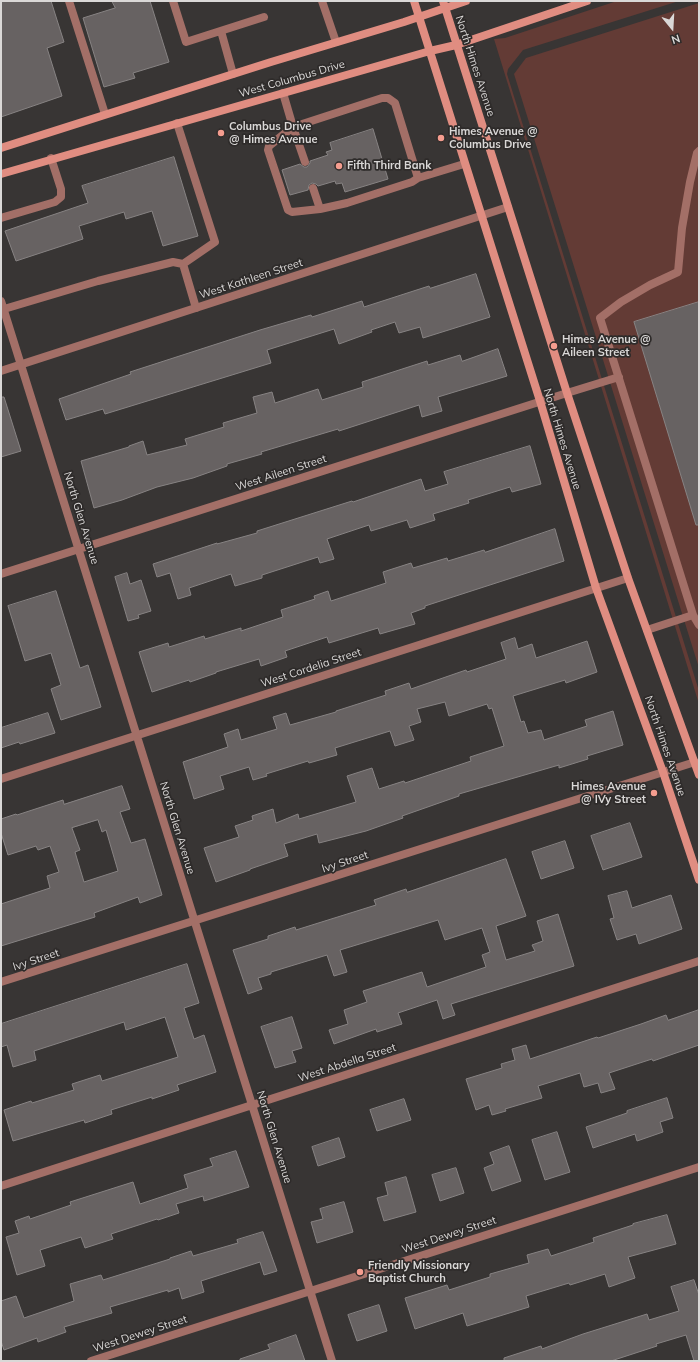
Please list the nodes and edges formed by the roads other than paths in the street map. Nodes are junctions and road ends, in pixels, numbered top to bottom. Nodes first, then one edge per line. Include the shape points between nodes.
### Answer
1 (69, 1) edge
2 (173, 1) edge
3 (322, 1) edge
4 (414, 1) edge
5 (466, 1) edge
6 (587, 1) edge
7 (444, 5) edge
8 (264, 17) dead end
9 (419, 17) junction
10 (221, 31) junction
11 (336, 42) junction
12 (456, 45) junction
13 (430, 51) junction
14 (233, 74) junction
15 (283, 93) junction
16 (105, 114) junction
17 (177, 123) junction
18 (293, 127) junction
19 (1, 148) edge
20 (699, 151) edge
21 (51, 158) junction
22 (304, 162) dead end
23 (464, 164) junction
24 (1, 174) edge
25 (418, 178) junction
26 (313, 188) dead end
27 (508, 207) junction
28 (320, 209) junction
29 (481, 216) junction
30 (1, 218) edge
31 (183, 264) junction
32 (1, 301) edge
33 (196, 308) junction
34 (4, 310) junction
35 (21, 365) junction
36 (1, 371) edge
37 (619, 377) junction
38 (567, 393) junction
39 (540, 401) junction
40 (79, 549) junction
41 (1, 574) edge
42 (628, 578) junction
43 (596, 588) junction
44 (693, 615) junction
45 (699, 625) edge
46 (647, 630) junction
47 (137, 735) junction
48 (697, 762) edge
49 (663, 772) junction
50 (699, 775) edge
51 (1, 779) edge
52 (699, 880) edge
53 (195, 920) junction
54 (699, 961) edge
55 (1, 982) edge
56 (253, 1105) junction
57 (699, 1167) edge
58 (1, 1186) edge
59 (310, 1291) junction
60 (91, 1361) edge
61 (332, 1361) edge

1 - 16 street
2 - 10 street via 186,42
3 - 11 street
4 - 9 street, North Himes Avenue
5 - 7 street, West Columbus Drive
6 - 12 street, West Columbus Drive
7 - 9 street, West Columbus Drive
7 - 12 street, North Himes Avenue
8 - 10 street
9 - 11 street, West Columbus Drive
9 - 13 street, North Himes Avenue
10 - 14 street
11 - 14 street, West Columbus Drive
12 - 13 street, West Columbus Drive
12 - 27 street, North Himes Avenue
13 - 15 street, West Columbus Drive
13 - 23 street, North Himes Avenue
14 - 16 street, West Columbus Drive
15 - 17 street, West Columbus Drive
15 - 18 street
16 - 19 street, West Columbus Drive
17 - 21 street, West Columbus Drive
17 - 31 street via 215,242
18 - 22 street
18 - 25 street via 388,98 394,103
18 - 28 street via 270,144 268,150 288,210 292,212
20 - 37 street via 683,220 678,272 621,302 600,318
21 - 24 street, West Columbus Drive
21 - 30 street via 61,197 55,202
23 - 25 street
23 - 29 street, North Himes Avenue
25 - 28 street via 347,203
26 - 28 street
27 - 29 street, West Kathleen Street
27 - 38 street, North Himes Avenue
29 - 33 street, West Kathleen Street
29 - 39 street, North Himes Avenue
31 - 33 street
31 - 34 street via 173,262 98,281
32 - 34 street, North Glen Avenue
33 - 35 street, West Kathleen Street
34 - 35 street, North Glen Avenue
35 - 36 street, West Kathleen Street
35 - 40 street, North Glen Avenue
37 - 38 street, West Aileen Street
37 - 44 street
38 - 39 street, West Aileen Street
38 - 42 street, North Himes Avenue
39 - 40 street, West Aileen Street
39 - 43 street, North Himes Avenue
40 - 41 street, West Aileen Street
40 - 47 street, North Glen Avenue
42 - 43 street, West Cordelia Street
42 - 46 street, North Himes Avenue
43 - 47 street, West Cordelia Street
43 - 49 street, North Himes Avenue
44 - 45 street
44 - 46 street
46 - 48 street, North Himes Avenue
47 - 51 street, West Cordelia Street
47 - 53 street, North Glen Avenue
48 - 49 street, Ivy Street
48 - 50 street, North Himes Avenue
49 - 52 street, North Himes Avenue
49 - 53 street, Ivy Street
53 - 55 street, Ivy Street
53 - 56 street, North Glen Avenue
54 - 56 street, West Abdella Street
56 - 58 street, West Abdella Street
56 - 59 street, North Glen Avenue
57 - 59 street, West Dewey Street
59 - 60 street, West Dewey Street
59 - 61 street, North Glen Avenue

